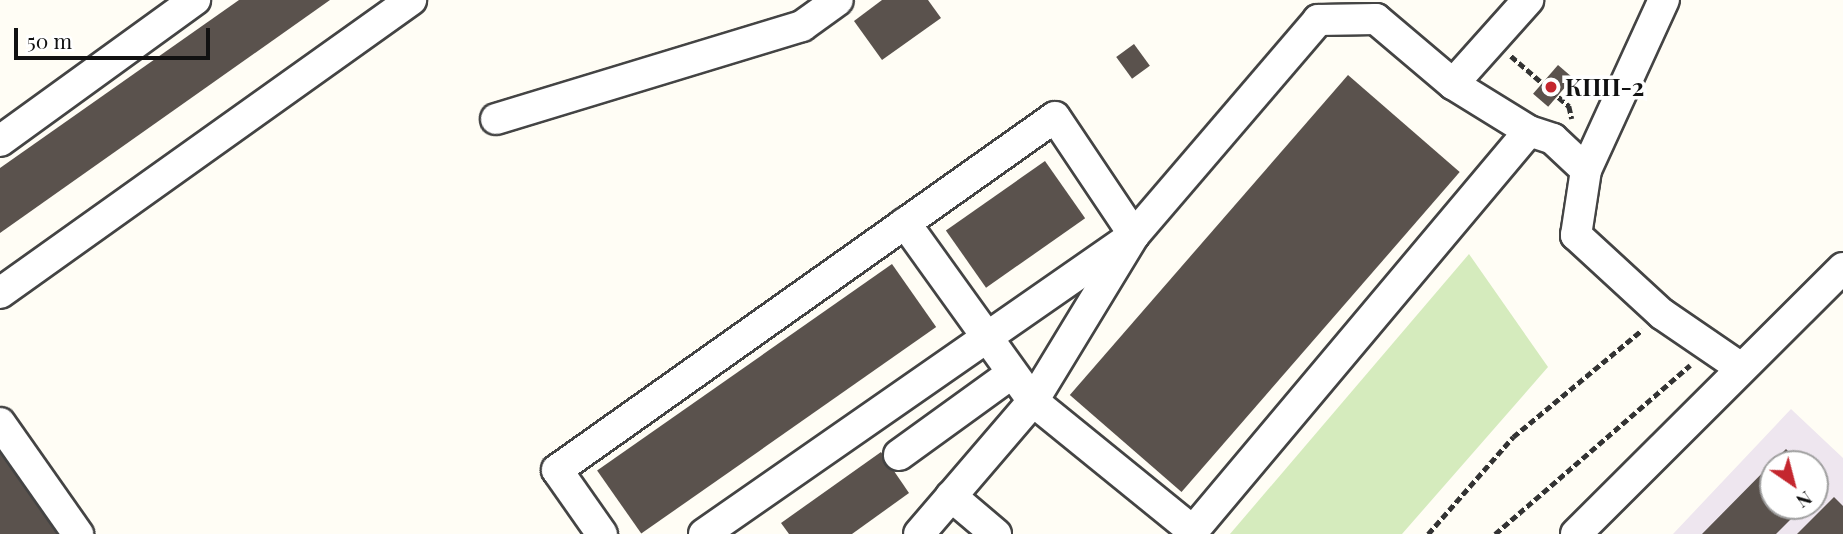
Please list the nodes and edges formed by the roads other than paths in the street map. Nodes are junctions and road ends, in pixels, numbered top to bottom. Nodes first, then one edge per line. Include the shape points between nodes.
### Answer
1 (195, 0) edge
2 (411, 0) edge
3 (838, 0) edge
4 (1528, 0) edge
5 (1664, 0) edge
6 (1384, 9) edge
7 (1453, 84) junction
8 (496, 119) dead end
9 (1541, 135) junction
10 (0, 141) edge
11 (1586, 170) junction
12 (905, 223) junction
13 (1134, 235) junction
14 (1843, 268) edge
15 (0, 293) edge
16 (984, 338) junction
17 (1741, 368) junction
18 (1011, 374) junction
19 (1033, 401) junction
20 (0, 423) edge
21 (899, 455) dead end
22 (951, 496) junction
23 (78, 534) edge
24 (602, 534) edge
25 (704, 534) edge
26 (919, 534) edge
27 (996, 534) edge
28 (1576, 534) edge

1 - 10 street
2 - 15 street
3 - 8 street via 802,26
4 - 7 street
5 - 11 street
6 - 7 street
6 - 13 street via 1318,20
7 - 9 street
9 - 11 street
9 - 19 street via 1193,531
11 - 17 street via 1576,235 1662,314 1713,344
12 - 13 street via 1055,117
12 - 16 street
12 - 24 street via 557,470
13 - 16 street
13 - 19 street
14 - 17 street
16 - 18 street
16 - 25 street
17 - 28 street
18 - 19 street
18 - 21 street
19 - 22 street
20 - 23 street
22 - 26 street
22 - 27 street

